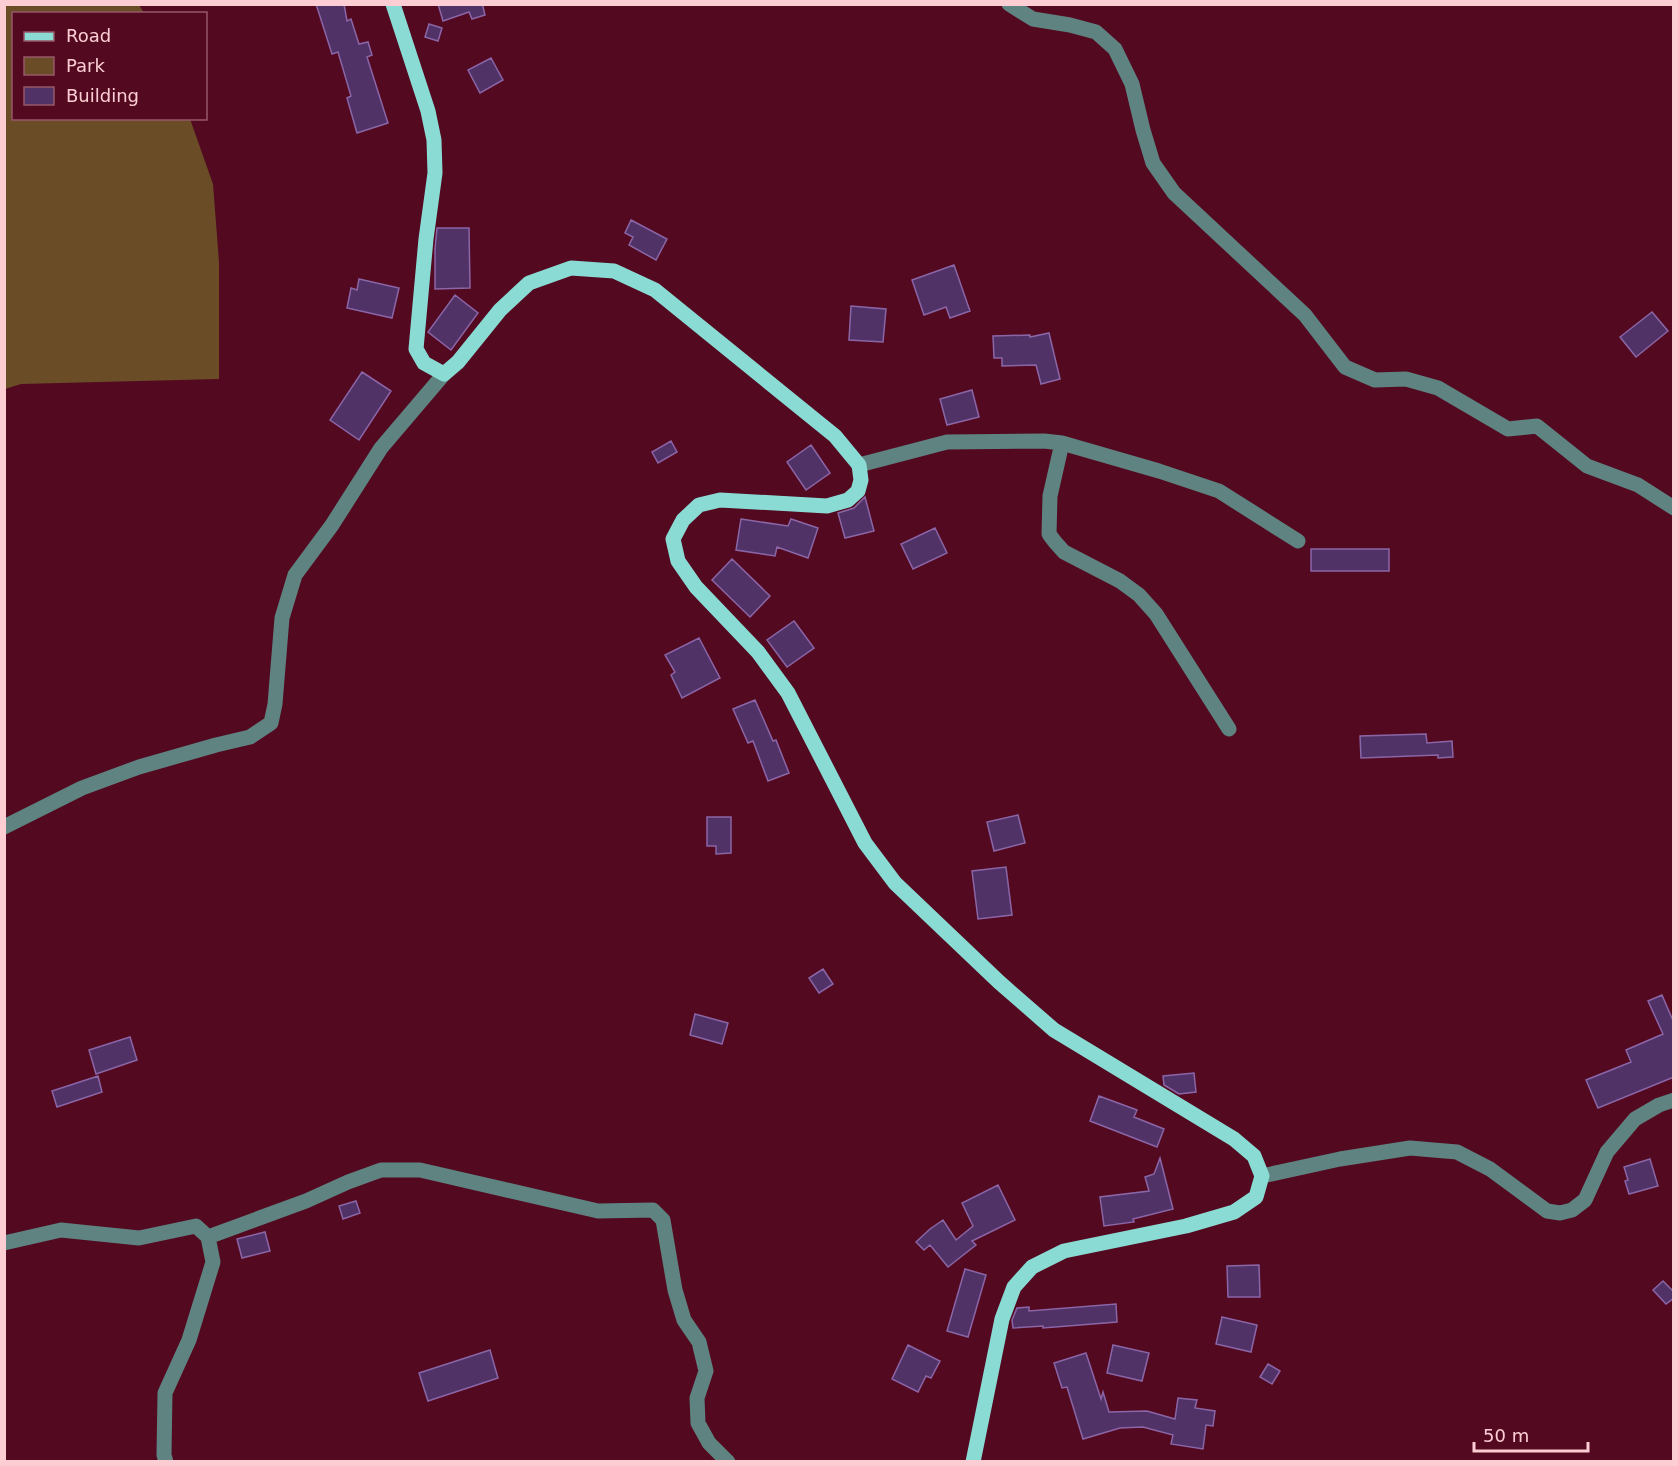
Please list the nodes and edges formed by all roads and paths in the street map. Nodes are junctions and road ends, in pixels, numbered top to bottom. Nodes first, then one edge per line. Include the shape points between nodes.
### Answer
1 (393, 4) edge
2 (1009, 4) edge
3 (444, 374) junction
4 (1062, 443) junction
5 (859, 465) junction
6 (1674, 508) edge
7 (1298, 541) dead end
8 (1229, 729) dead end
9 (4, 827) edge
10 (1674, 1100) edge
11 (1262, 1176) junction
12 (208, 1237) junction
13 (4, 1243) edge
14 (166, 1461) edge
15 (728, 1461) edge
16 (973, 1461) edge

1 - 3 main road via 434,140 435,173 416,349 424,363
2 - 6 street via 1033,19 1096,32 1115,49 1132,84 1153,163 1174,194 1305,315 1345,367 1375,380 1406,379 1438,388 1508,429 1537,426 1587,466 1638,485
3 - 5 main road via 500,310 529,284 571,268 614,271 655,290 835,436
3 - 9 street via 381,448 295,575 282,618 271,723 250,737 139,767 82,789
4 - 5 street via 947,442
4 - 7 street via 1219,491
4 - 8 street via 1050,496 1049,534 1064,552 1120,581 1156,614
5 - 11 main road via 858,491 848,500 827,506 720,500 699,505 683,520 673,539 678,561 696,587 758,652 788,693 865,843 895,884 1054,1030 1234,1139 1254,1156
10 - 11 street via 1635,1119 1606,1152 1585,1200 1560,1213 1547,1211 1490,1169 1457,1152 1410,1148
11 - 16 main road via 1256,1197 1234,1212 1064,1251 1032,1268 1014,1287 1002,1319
12 - 13 street via 196,1226 139,1238 61,1230
12 - 14 street via 213,1262 189,1340 165,1393
12 - 15 street via 381,1170 420,1170 598,1211 653,1210 663,1220 675,1290 684,1320 699,1342 706,1371 697,1398 698,1423 709,1443

